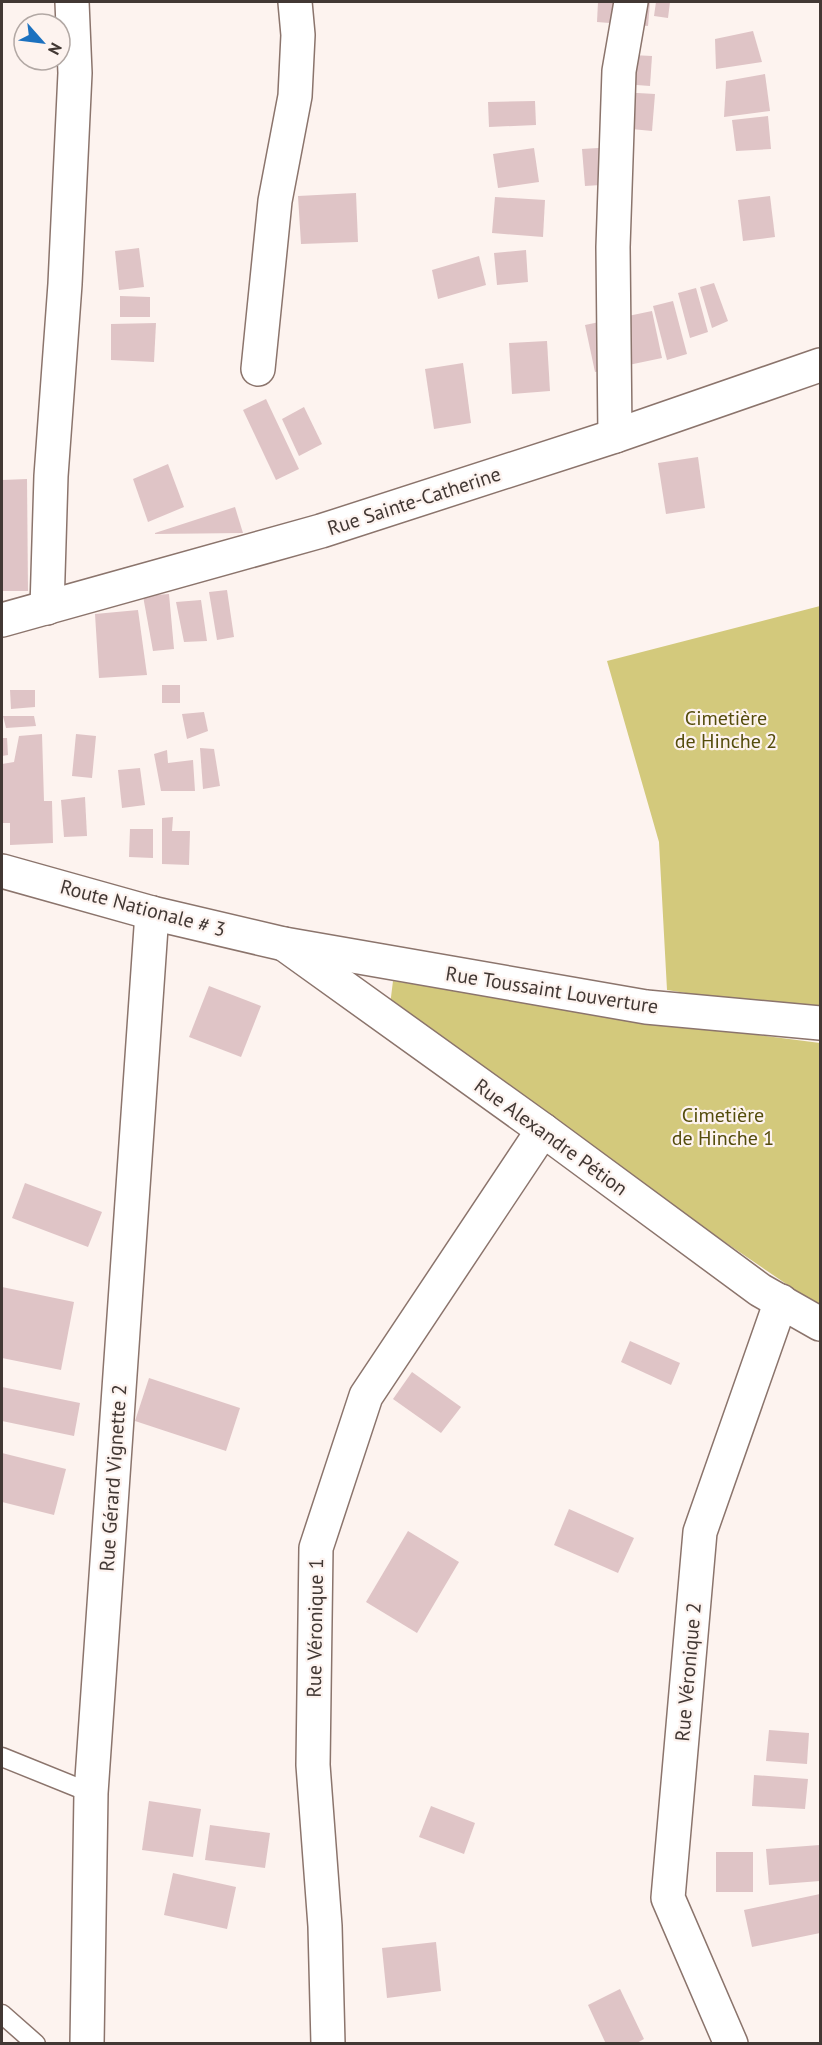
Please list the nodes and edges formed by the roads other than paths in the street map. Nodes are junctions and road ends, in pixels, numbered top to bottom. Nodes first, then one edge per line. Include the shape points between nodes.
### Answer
1 (72, 2) edge
2 (295, 2) edge
3 (631, 2) edge
4 (820, 365) edge
5 (258, 369) dead end
6 (615, 436) junction
7 (47, 608) junction
8 (2, 620) edge
9 (2, 871) edge
10 (152, 913) junction
11 (284, 944) junction
12 (820, 1023) edge
13 (543, 1130) junction
14 (781, 1301) junction
15 (820, 1324) edge
16 (2, 1757) edge
17 (91, 1793) junction
18 (2, 2014) edge
19 (36, 2043) edge
20 (87, 2043) edge
21 (328, 2043) edge
22 (731, 2043) edge

1 - 7 street via 75,74
2 - 5 street via 295,96 275,201
3 - 6 street via 619,71 613,247
4 - 6 street, Rue Sainte-Catherine
6 - 7 street, Rue Sainte-Catherine via 321,531
7 - 8 street, Rue Sainte-Catherine
9 - 10 street, Route Nationale # 3
10 - 11 street, Route Nationale # 3
10 - 17 street, Rue Gérard Vignette 2
11 - 12 street, Rue Toussaint Louverture via 646,1007
11 - 13 street, Rue Alexandre Pétion
13 - 14 street, Rue Alexandre Pétion via 760,1290
13 - 21 street, Rue Véronique 1 via 366,1396 316,1548 313,1766 326,1926
14 - 15 street, Rue Alexandre Pétion
14 - 22 street, Rue Véronique 2 via 700,1532 668,1898
16 - 17 lane
17 - 20 street, Rue Gérard Vignette 2
18 - 19 lane

